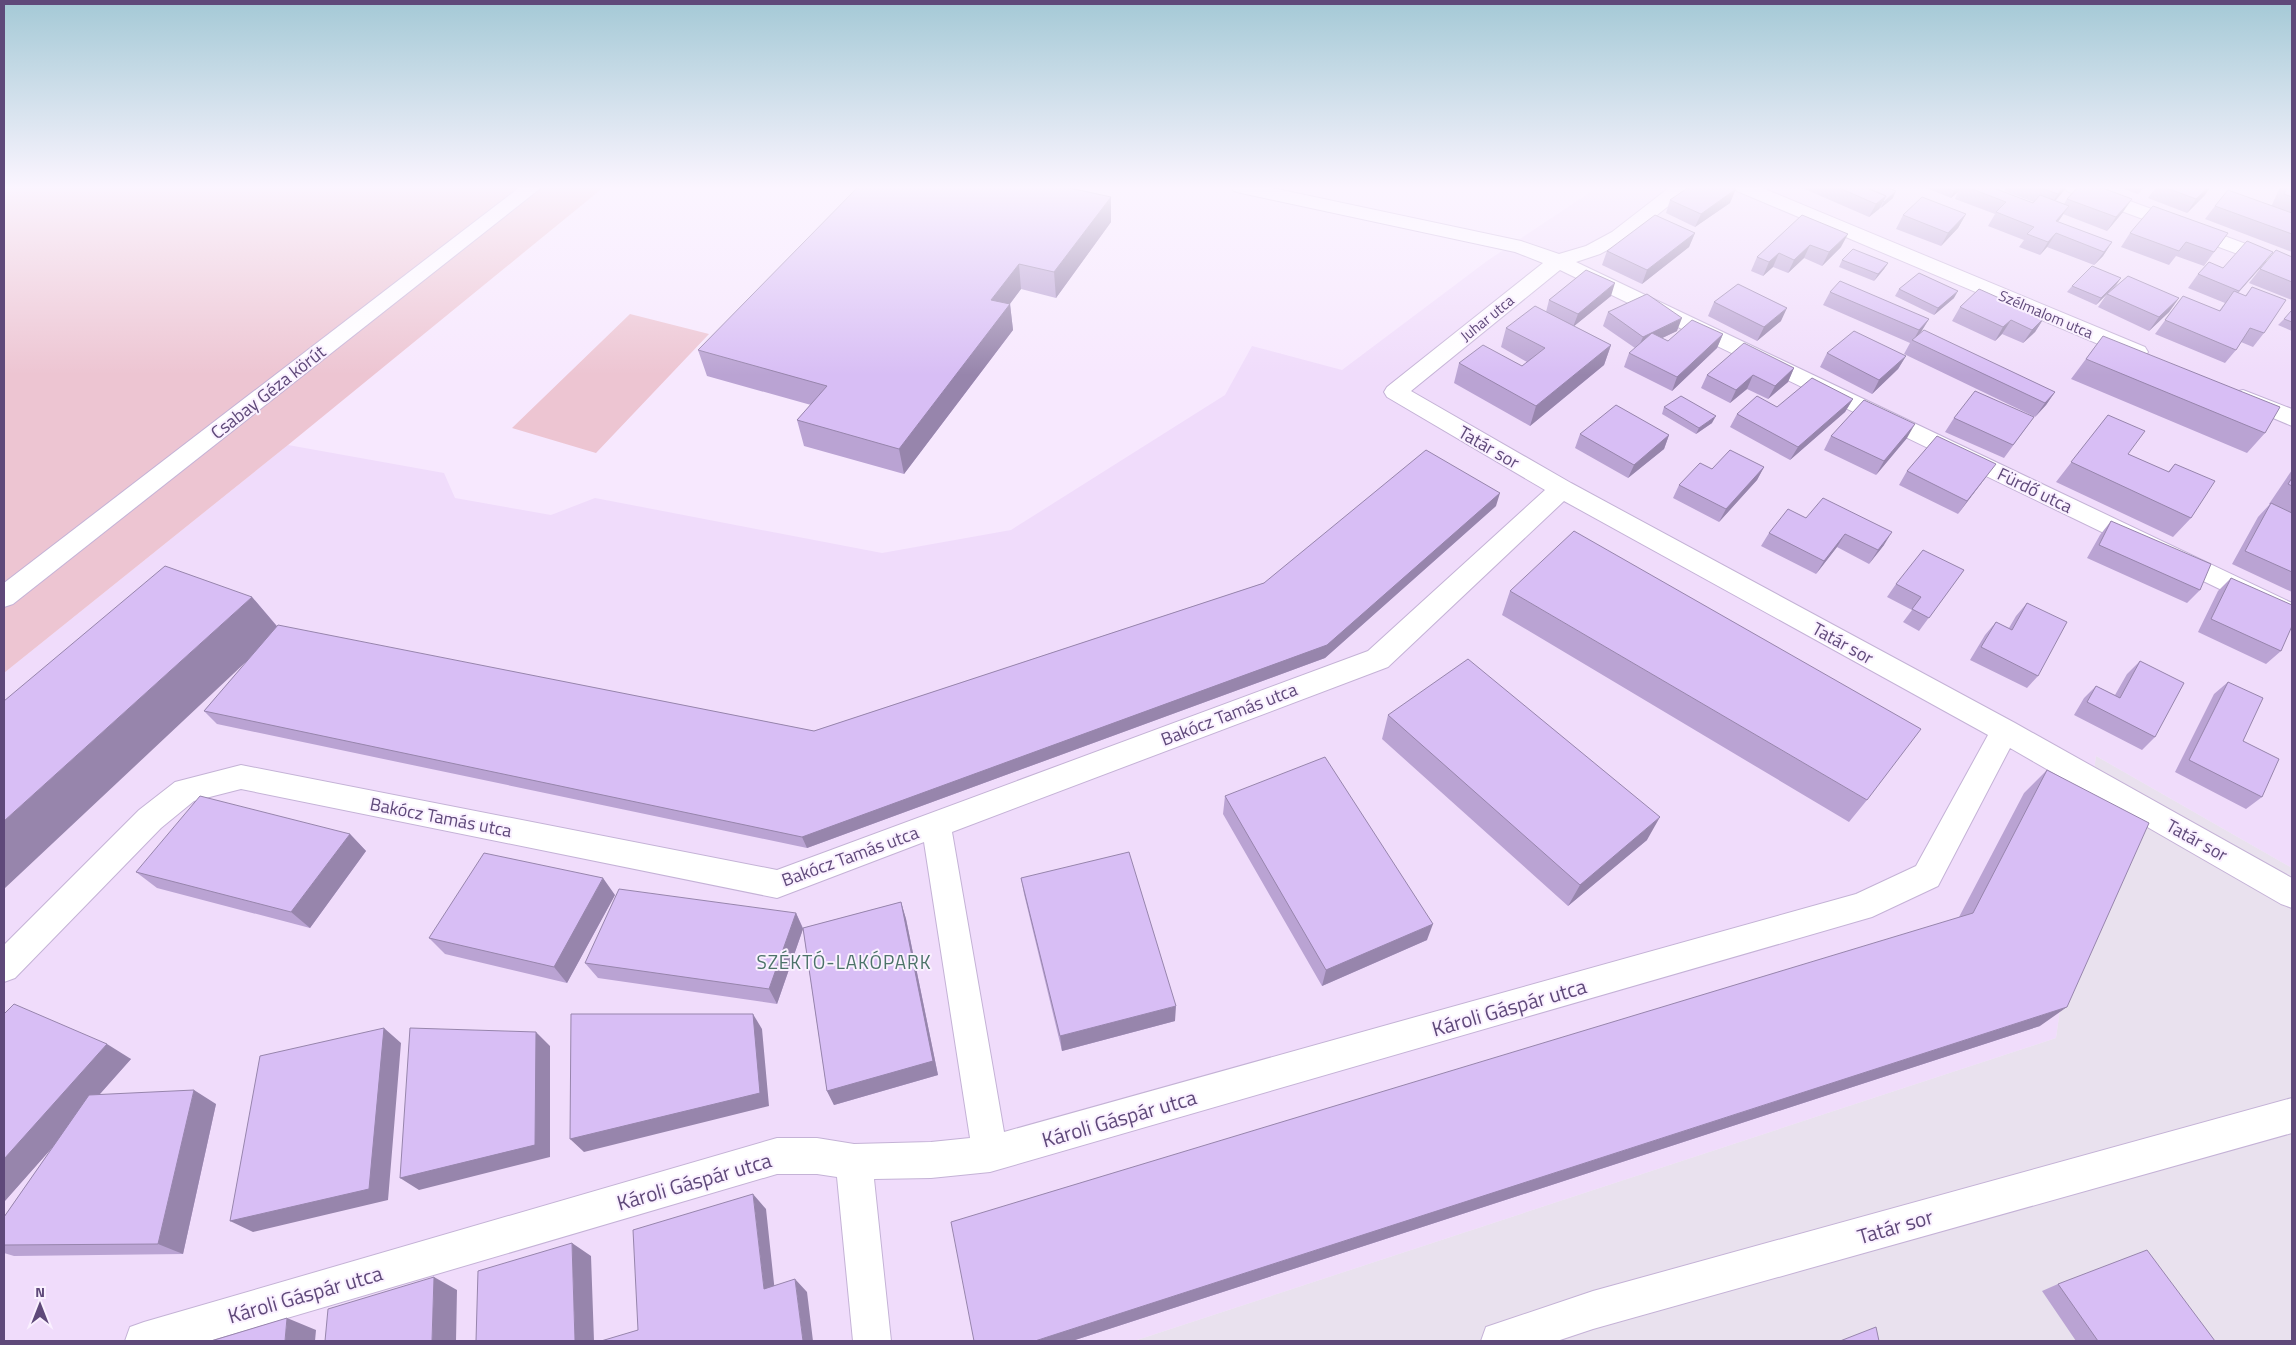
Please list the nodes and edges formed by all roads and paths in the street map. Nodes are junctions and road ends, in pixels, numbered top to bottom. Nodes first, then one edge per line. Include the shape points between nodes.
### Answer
1 (451, 250) edge
2 (1529, 250) edge
3 (1593, 250) edge
4 (1893, 250) edge
5 (2243, 250) edge
6 (1558, 260) junction
7 (2292, 268) edge
8 (2155, 360) edge
9 (2228, 391) edge
10 (1395, 392) joint
11 (2292, 418) edge
12 (1562, 489) junction
13 (4, 597) edge
14 (2292, 614) edge
15 (2005, 732) junction
16 (936, 824) junction
17 (2292, 894) edge
18 (4, 966) edge
19 (2292, 1115) edge
20 (990, 1154) junction
21 (854, 1162) junction
22 (144, 1341) edge
23 (872, 1341) edge
24 (1500, 1341) edge

1 - 13 street, Csabay Géza körút
2 - 6 street, Fürdő utca
3 - 6 street, Juhar utca
4 - 8 street, Szélmalom utca
5 - 7 street
6 - 10 street, Juhar utca
6 - 14 street, Fürdő utca
9 - 11 street
10 - 12 street, Tatár sor
12 - 15 street, Tatár sor
12 - 16 street, Bakócz Tamás utca via 1378,659
15 - 17 street, Tatár sor
15 - 20 street, Károli Gáspár utca via 1927,876 1861,907
16 - 18 street, Bakócz Tamás utca via 777,884 241,777 184,792 150,818
16 - 20 street
19 - 24 street, Tatár sor via 1593,1310
20 - 21 street, Károli Gáspár utca via 931,1160
21 - 22 street, Károli Gáspár utca via 817,1156 777,1156
21 - 23 street

